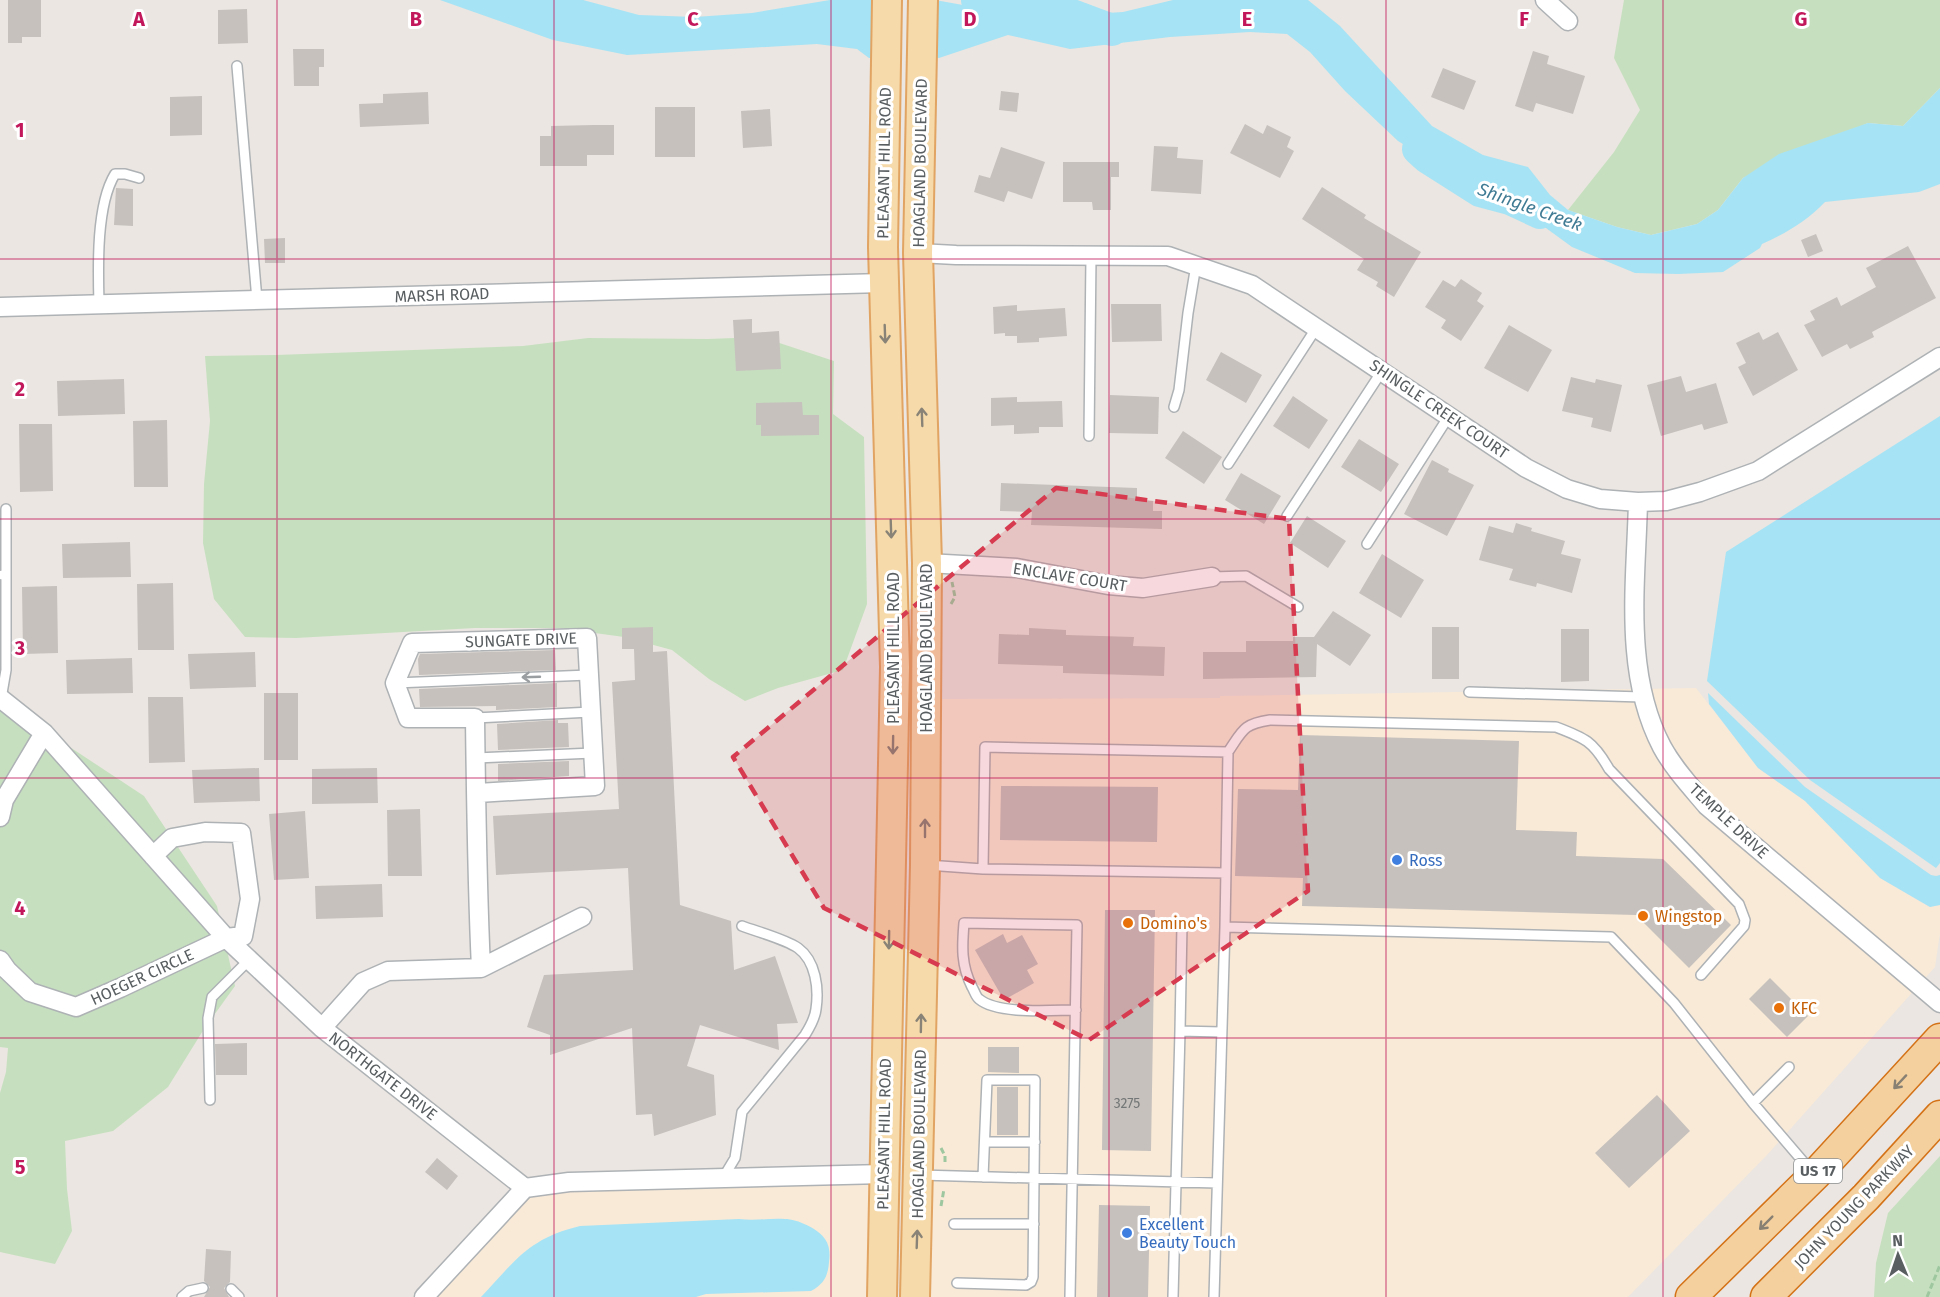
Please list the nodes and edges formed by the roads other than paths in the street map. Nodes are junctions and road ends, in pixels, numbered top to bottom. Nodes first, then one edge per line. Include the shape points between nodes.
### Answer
1 (887, 0) edge
2 (923, 0) edge
3 (1545, 0) edge
4 (1568, 21) dead end
5 (237, 66) dead end
6 (139, 178) dead end
7 (884, 192) junction
8 (918, 253) junction
9 (1091, 256) junction
10 (1196, 266) junction
11 (883, 283) junction
12 (257, 300) junction
13 (99, 304) junction
14 (0, 307) edge
15 (1317, 327) junction
16 (1940, 357) edge
17 (921, 369) junction
18 (1382, 371) junction
19 (1174, 406) dead end
20 (1449, 417) junction
21 (1089, 436) dead end
22 (1228, 464) dead end
23 (1638, 502) junction
24 (6, 509) dead end
25 (1287, 516) dead end
26 (1367, 543) dead end
27 (927, 563) junction
28 (3, 575) edge
29 (1212, 577) joint
30 (1298, 607) dead end
31 (589, 675) junction
32 (395, 683) junction
33 (1469, 692) dead end
34 (1642, 697) junction
35 (1, 699) edge
36 (591, 712) junction
37 (475, 718) junction
38 (44, 734) junction
39 (1228, 752) junction
40 (593, 753) junction
41 (476, 758) junction
42 (478, 793) junction
43 (0, 817) edge
44 (153, 856) junction
45 (925, 866) junction
46 (983, 869) junction
47 (1226, 873) junction
48 (582, 917) dead end
49 (1182, 925) dead end
50 (742, 926) dead end
51 (1225, 927) junction
52 (226, 938) junction
53 (0, 960) edge
54 (249, 960) junction
55 (481, 968) junction
56 (1701, 975) dead end
57 (1940, 1003) edge
58 (1076, 1010) junction
59 (322, 1029) junction
60 (1180, 1031) junction
61 (1221, 1032) junction
62 (1940, 1039) edge
63 (1789, 1067) dead end
64 (210, 1100) dead end
65 (1753, 1103) junction
66 (1940, 1116) edge
67 (984, 1142) junction
68 (1035, 1142) junction
69 (884, 1174) junction
70 (1815, 1174) junction
71 (918, 1175) junction
72 (983, 1177) junction
73 (723, 1178) junction
74 (1035, 1178) junction
75 (1072, 1179) junction
76 (1176, 1182) junction
77 (1217, 1183) junction
78 (525, 1188) junction
79 (954, 1224) dead end
80 (1034, 1224) junction
81 (957, 1283) dead end
82 (203, 1288) dead end
83 (231, 1289) dead end
84 (182, 1297) edge
85 (239, 1297) edge
86 (424, 1297) edge
87 (882, 1297) edge
88 (915, 1297) edge
89 (1070, 1297) edge
90 (1173, 1297) edge
91 (1214, 1297) edge
92 (1691, 1297) edge
93 (1766, 1297) edge

1 - 7 main road, PLEASANT HILL ROAD
2 - 8 main road, HOAGLAND BOULEVARD
3 - 4 street
5 - 12 lane
6 - 13 lane via 115,174 108,185 98,260
7 - 8 main road via 897,228
7 - 11 main road, PLEASANT HILL ROAD
8 - 9 street, SHINGLE CREEK COURT
8 - 17 main road, HOAGLAND BOULEVARD
9 - 10 street, SHINGLE CREEK COURT via 1168,256
9 - 21 lane
10 - 15 street, SHINGLE CREEK COURT via 1252,285
10 - 19 lane
11 - 12 street, MARSH ROAD
11 - 17 main road via 906,315
11 -> 69 main road, PLEASANT HILL ROAD via 895,667
12 - 13 street, MARSH ROAD
13 - 14 street, MARSH ROAD
15 - 18 street, SHINGLE CREEK COURT
15 - 22 lane
16 - 23 street, SHINGLE CREEK COURT via 1758,471 1666,501
27 -> 17 main road, HOAGLAND BOULEVARD
18 - 20 street, SHINGLE CREEK COURT
18 - 25 lane
20 - 23 street, SHINGLE CREEK COURT via 1526,468 1567,489 1600,499
20 - 26 lane
23 - 34 street, TEMPLE DRIVE via 1635,631
24 - 28 lane
27 - 29 street, ENCLAVE COURT via 1017,568 1143,588
45 -> 27 main road, HOAGLAND BOULEVARD
28 - 35 lane via 6,670
29 - 30 lane via 1246,576
31 -> 32 lane
31 - 32 street, SUNGATE DRIVE via 587,638 412,643
31 - 36 street, SUNGATE DRIVE
32 - 37 street via 408,718
33 - 34 lane
34 - 57 street, TEMPLE DRIVE via 1663,749 1707,806
35 - 38 street, NORTHGATE DRIVE
36 - 37 lane
36 - 40 street, SUNGATE DRIVE
37 - 41 street
38 - 43 street via 4,800
38 - 44 street, NORTHGATE DRIVE
39 - 46 lane via 985,747
39 - 47 lane
39 - 56 lane via 1245,727 1270,720 1556,727 1586,739 1609,769 1740,903 1744,926
40 - 41 lane
40 - 42 street, SUNGATE DRIVE via 595,786
41 - 42 street
42 - 55 street
44 - 52 street, NORTHGATE DRIVE
44 - 52 street, HOEGER CIRCLE via 172,838 205,832 241,833 250,899 243,936
45 - 46 lane
71 -> 45 main road, HOAGLAND BOULEVARD
46 - 47 lane
47 - 51 lane
48 - 55 street
49 - 60 lane
50 - 73 lane via 787,942 805,954 815,974 816,1009 805,1035 742,1112 735,1158
51 - 61 lane
51 - 65 lane via 1611,937 1674,1003
52 - 53 street, HOEGER CIRCLE via 76,1007 30,992
52 - 54 street, NORTHGATE DRIVE
54 - 59 street, NORTHGATE DRIVE
54 - 64 lane via 212,997 208,1017
55 - 59 street via 388,971 363,982
58 - 58 lane via 1077,925 964,923 961,952 965,974 979,999 1010,1010
58 - 75 lane
59 - 78 street, NORTHGATE DRIVE
60 - 61 lane
60 - 76 lane
61 - 77 lane
62 -> 70 highway, US 17
63 - 65 lane
65 - 70 lane
66 - 93 highway, JOHN YOUNG PARKWAY
67 - 68 lane
67 - 68 lane via 987,1080 1035,1080
67 - 72 lane
68 - 74 lane
69 - 71 main road
69 - 73 street
69 - 87 main road, PLEASANT HILL ROAD
70 -> 92 highway, US 17
71 - 72 lane
88 -> 71 main road, HOAGLAND BOULEVARD
72 - 74 lane
73 - 78 street via 569,1182
74 - 75 lane
74 - 80 lane
75 - 76 lane
75 - 89 lane
76 - 77 lane
76 - 90 lane
77 - 91 lane
78 - 86 street
79 - 80 lane
80 - 81 lane via 1031,1282
82 - 84 lane
83 - 85 lane

